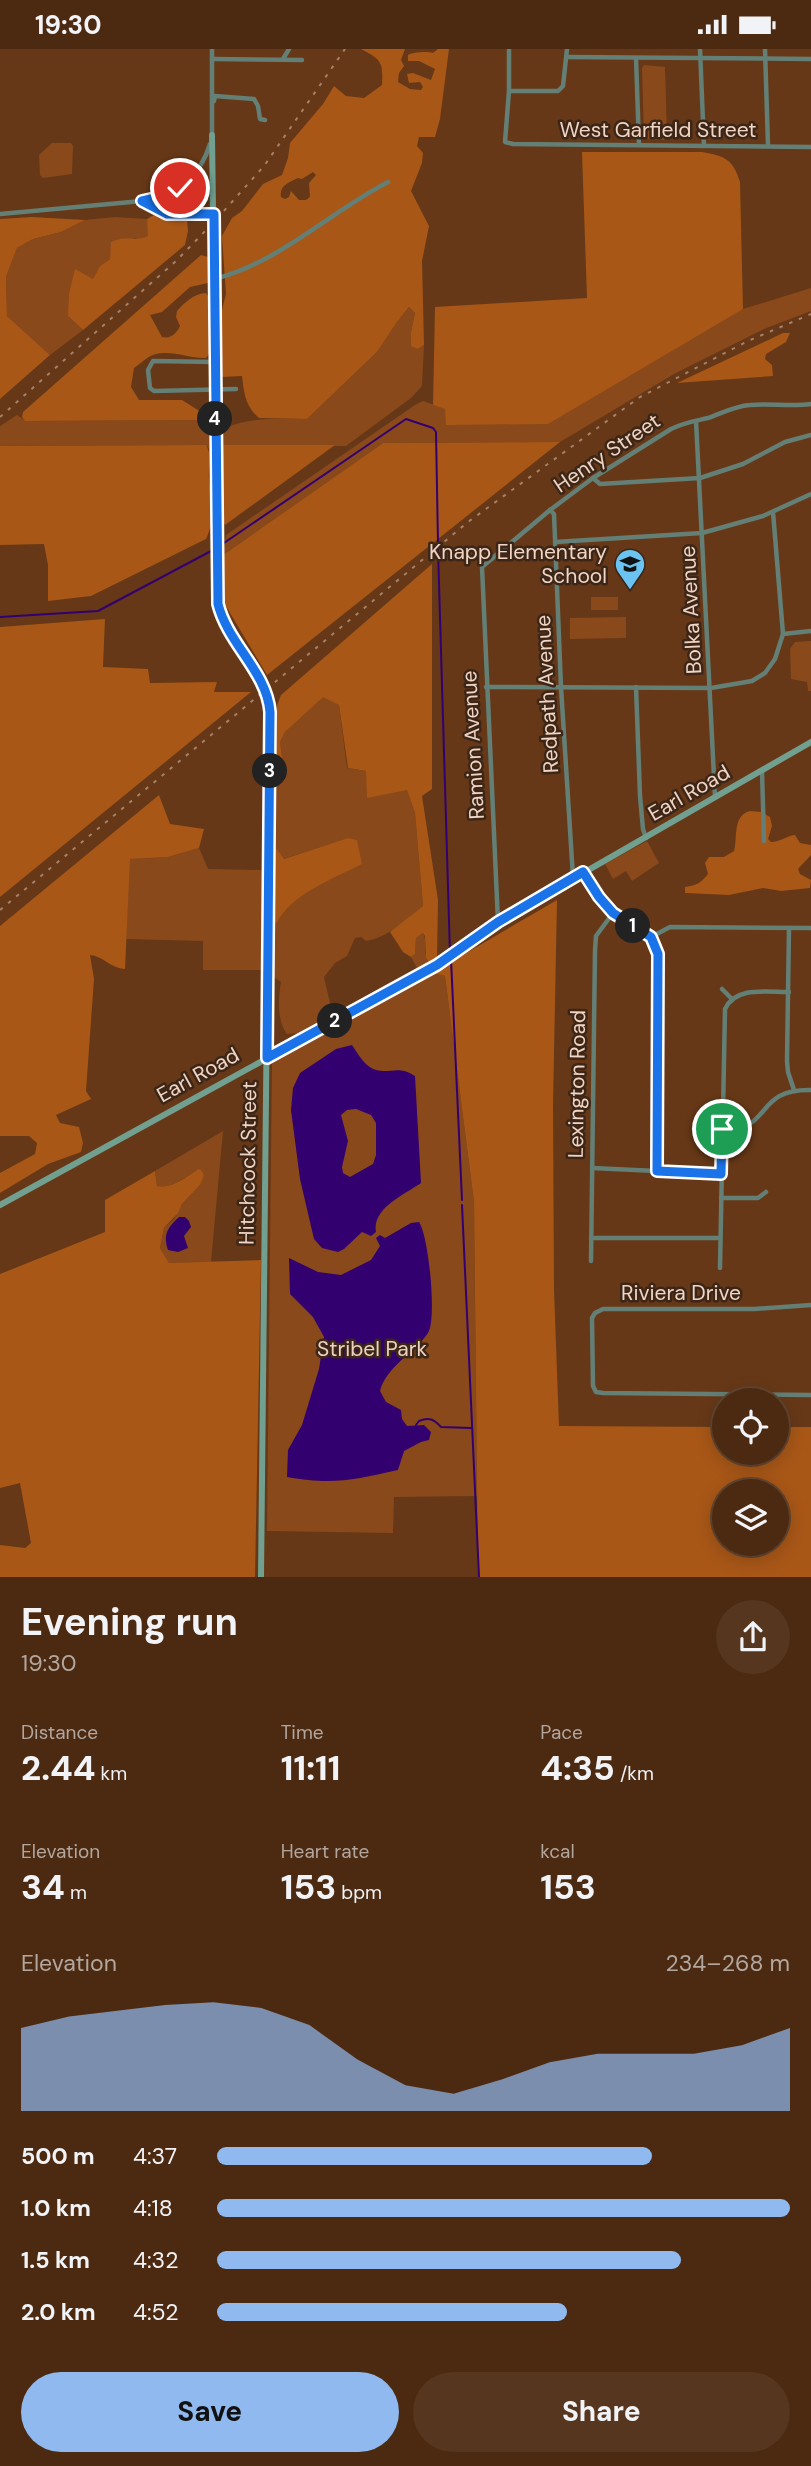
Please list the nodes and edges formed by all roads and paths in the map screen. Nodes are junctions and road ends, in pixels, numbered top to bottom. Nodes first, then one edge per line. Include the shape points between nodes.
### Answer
1 (212, 49) edge
2 (289, 49) edge
3 (509, 49) edge
4 (567, 49) edge
5 (700, 49) edge
6 (765, 49) edge
7 (567, 57) junction
8 (636, 58) junction
9 (212, 59) junction
10 (283, 59) junction
11 (700, 59) junction
12 (765, 59) junction
13 (811, 59) edge
14 (302, 60) dead end
15 (509, 91) junction
16 (211, 112) junction
17 (265, 120) dead end
18 (212, 135) junction
19 (639, 145) junction
20 (704, 146) junction
21 (768, 146) junction
22 (811, 147) edge
23 (388, 182) dead end
24 (142, 201) junction
25 (0, 214) edge
26 (214, 214) junction
27 (214, 279) junction
28 (215, 362) junction
29 (236, 389) dead end
30 (215, 391) junction
31 (811, 404) edge
32 (696, 421) junction
33 (811, 435) edge
34 (593, 478) junction
35 (700, 478) junction
36 (811, 494) edge
37 (551, 510) junction
38 (773, 512) junction
39 (702, 533) junction
40 (555, 542) junction
41 (482, 568) joint
42 (811, 631) edge
43 (783, 634) junction
44 (486, 687) junction
45 (561, 687) junction
46 (636, 687) junction
47 (710, 688) junction
48 (811, 742) edge
49 (762, 771) junction
50 (715, 798) junction
51 (646, 838) junction
52 (764, 841) dead end
53 (583, 872) junction
54 (573, 877) junction
55 (613, 913) junction
56 (498, 922) junction
57 (789, 928) junction
58 (811, 928) edge
59 (651, 937) junction
60 (722, 989) dead end
61 (789, 992) junction
62 (731, 998) junction
63 (267, 1058) junction
64 (794, 1090) junction
65 (811, 1090) edge
66 (722, 1129) junction
67 (592, 1168) junction
68 (657, 1171) junction
69 (721, 1174) junction
70 (766, 1192) dead end
71 (721, 1198) junction
72 (0, 1205) edge
73 (591, 1238) junction
74 (720, 1238) junction
75 (591, 1261) dead end
76 (720, 1268) dead end
77 (811, 1305) edge
78 (811, 1395) edge
79 (261, 1577) edge

1 - 9 street, Hitchcock Street
2 - 10 street
3 - 15 street
4 - 7 street
5 - 11 street
6 - 12 street
7 - 8 street
7 - 15 street via 563,86 558,91
8 - 11 street
8 - 19 street
9 - 10 street
9 - 16 street, Hitchcock Street
10 - 14 street
11 - 12 street
11 - 20 street
12 - 13 street
12 - 21 street
15 - 19 street, West Garfield Street via 505,142
16 - 17 street via 215,96 251,98 260,119
16 - 18 street, Hitchcock Street
18 - 24 street via 204,161 186,184 168,195
18 - 26 street, Hitchcock Street
19 - 20 street, West Garfield Street
20 - 21 street, West Garfield Street
21 - 22 street, West Garfield Street
23 - 27 street via 245,270
24 - 25 street
24 - 26 street via 167,214
26 - 27 street, Hitchcock Street
27 - 28 street, Hitchcock Street
28 - 30 street, Hitchcock Street
28 - 30 street via 156,361 148,370 154,391
29 - 30 street
30 - 63 street, Hitchcock Street via 218,604 230,635 267,692 270,712
31 - 32 street, Henry Street via 746,406
32 - 34 street, Henry Street via 671,429
32 - 35 street, Bolka Avenue
33 - 35 street
34 - 35 street via 600,484
34 - 37 street, Henry Street
35 - 39 street, Bolka Avenue
36 - 38 street
37 - 40 street, Redpath Avenue
37 - 41 street, Henry Street
38 - 39 street
38 - 43 street
39 - 40 street
39 - 47 street, Bolka Avenue
40 - 45 street, Redpath Avenue
41 - 44 street, Ramion Avenue
42 - 43 street
43 - 47 street via 765,673 752,681
44 - 45 street
44 - 56 street, Ramion Avenue
45 - 46 street
45 - 54 street, Redpath Avenue
46 - 47 street
46 - 51 street
47 - 50 street, Bolka Avenue
48 - 49 street, Earl Road
49 - 50 street, Earl Road
49 - 52 street
50 - 51 street, Earl Road
51 - 53 street, Earl Road
53 - 54 street, Earl Road
53 - 55 street
54 - 56 street, Earl Road
55 - 59 street
55 - 67 street, Lexington Road via 596,936
56 - 63 street, Earl Road via 437,965
57 - 58 street
57 - 59 street via 670,927
57 - 61 street
59 - 68 street via 659,974
60 - 62 street
61 - 62 street via 751,992
61 - 64 street via 787,1061
62 - 66 street via 723,1024
63 - 72 street, Earl Road
63 - 79 street, Hitchcock Street
64 - 65 street
64 - 66 street via 776,1096 741,1127
66 - 69 street
67 - 68 street
67 - 73 street, Lexington Road
68 - 69 street
69 - 71 street
70 - 71 street via 758,1198
71 - 74 street
73 - 74 street
73 - 75 street, Lexington Road
74 - 76 street
77 - 78 street, Riviera Drive via 603,1309 592,1318 592,1332 596,1392

